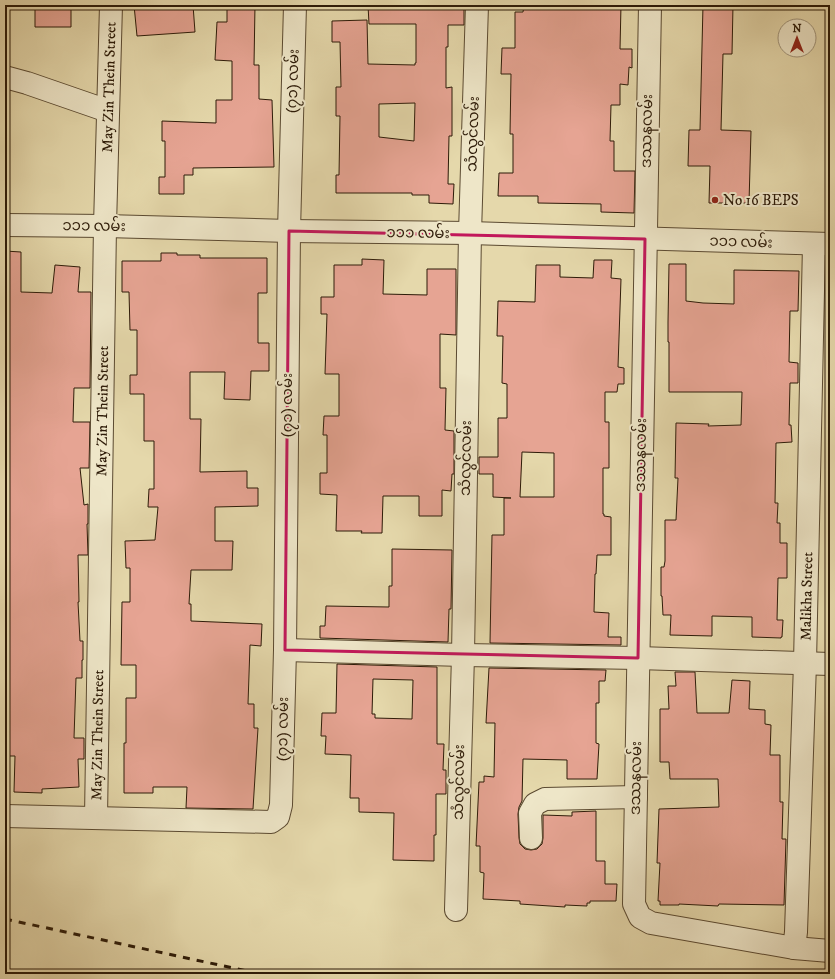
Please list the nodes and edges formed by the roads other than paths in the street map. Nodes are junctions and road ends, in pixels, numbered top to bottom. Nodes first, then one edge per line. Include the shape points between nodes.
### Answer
1 (111, 5) edge
2 (295, 5) edge
3 (476, 5) edge
4 (650, 5) edge
5 (5, 77) edge
6 (108, 111) junction
7 (5, 225) edge
8 (105, 226) junction
9 (289, 231) junction
10 (470, 234) junction
11 (645, 239) junction
12 (822, 244) edge
13 (285, 650) junction
14 (463, 655) junction
15 (638, 658) junction
16 (806, 662) junction
17 (830, 664) edge
18 (636, 797) junction
19 (5, 816) edge
20 (96, 818) junction
21 (530, 838) dead end
22 (456, 910) dead end
23 (794, 948) junction
24 (830, 951) edge

1 - 6 street, May Zin Thein Street
2 - 9 street, (၇၁) လမ်း
3 - 10 street, သံလွင်လမ်း
4 - 11 street, ဒဿနလမ်း
5 - 6 street
6 - 8 street, May Zin Thein Street
7 - 8 street, ၁၁၁ လမ်း
8 - 9 street, ၁၁၁ လမ်း
8 - 20 street, May Zin Thein Street
9 - 10 street, ၁၁၁ လမ်း
9 - 13 street, (၇၁) လမ်း
10 - 11 street, ၁၁၁ လမ်း
10 - 14 street, သံလွင်လမ်း
11 - 12 street, ၁၁၁ လမ်း
11 - 15 street, ဒဿနလမ်း
12 - 16 street, Malikha Street
13 - 14 street
13 - 20 street, (၇၁) လမ်း via 281,805 278,817 271,822
14 - 15 street
14 - 22 street, သံလွင်လမ်း
15 - 16 street
15 - 18 street, ဒဿနလမ်း
16 - 17 street
16 - 23 street, Malikha Street
18 - 21 street via 545,799 535,804 530,812
18 - 23 street, ဒဿနလမ်း via 634,904 640,918 651,923
19 - 20 street
23 - 24 street

